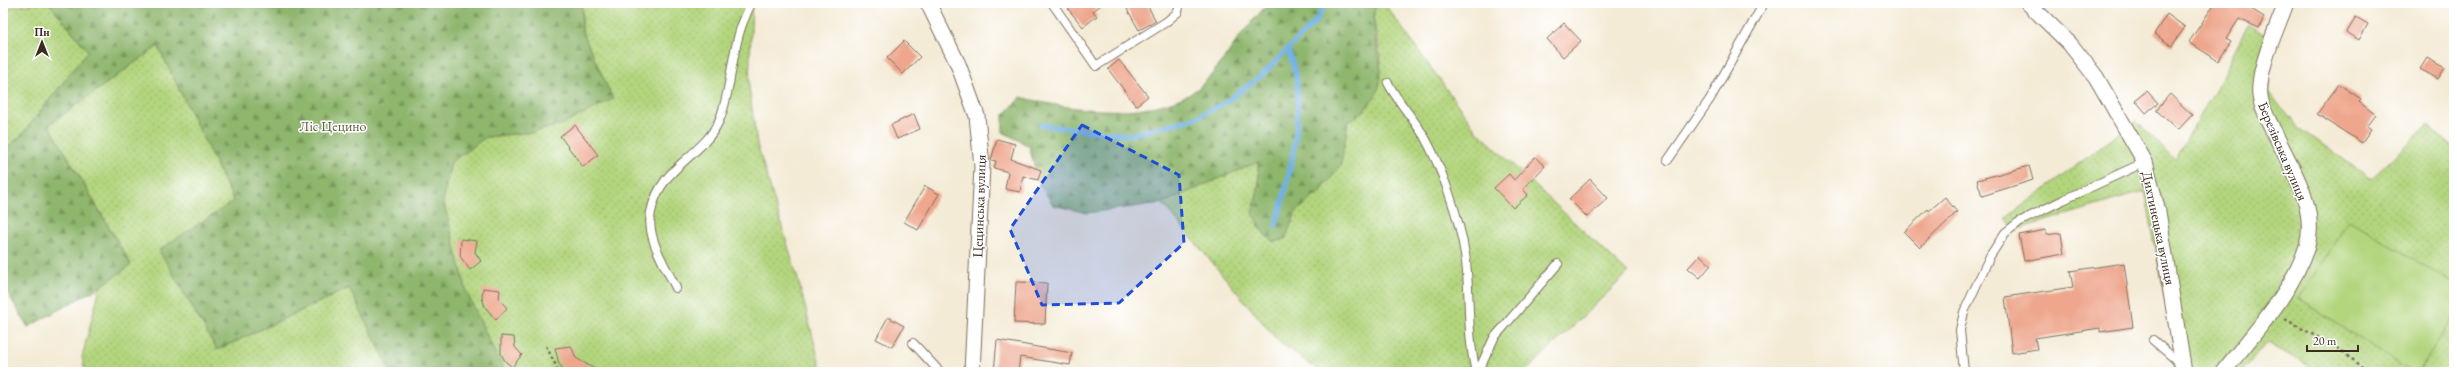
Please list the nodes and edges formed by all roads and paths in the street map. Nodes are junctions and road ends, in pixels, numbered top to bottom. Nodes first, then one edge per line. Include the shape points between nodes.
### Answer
1 (752, 3) edge
2 (928, 3) edge
3 (1052, 3) edge
4 (1180, 3) edge
5 (1764, 3) edge
6 (2028, 3) edge
7 (2286, 3) edge
8 (1388, 83) dead end
9 (1668, 160) dead end
10 (2145, 162) junction
11 (1558, 264) dead end
12 (676, 288) dead end
13 (2270, 311) junction
14 (2153, 340) dead end
15 (913, 343) dead end
16 (546, 346) dead end
17 (559, 372) edge
18 (940, 372) edge
19 (972, 372) edge
20 (1477, 372) edge
21 (1964, 372) edge
22 (2184, 372) edge
23 (2223, 372) edge
24 (2370, 372) edge

1 - 12 lane via 735,42 721,116 709,140 676,166 658,190 651,212 650,231
2 - 19 street, Цецинська вулиця via 958,64 977,116 982,166
3 - 4 lane via 1096,66 1166,22 1178,12
5 - 9 lane via 1710,99
6 - 10 street, Дихтинецька вулиця via 2070,44 2096,77
7 - 13 street, Березівська вулиця via 2262,72 2260,96 2265,114 2309,210 2307,245 2296,274
8 - 20 lane via 1399,103 1423,135 1441,170 1465,254 1470,347
10 - 21 lane via 2019,222 2006,233 1990,256 1964,312 1960,330
10 - 22 street, Дихтинецька вулиця via 2158,212
11 - 20 lane via 1494,338
13 - 23 street, Березівська вулиця
13 - 24 path via 2335,347
14 - 22 lane via 2175,359
15 - 18 lane
16 - 17 path

